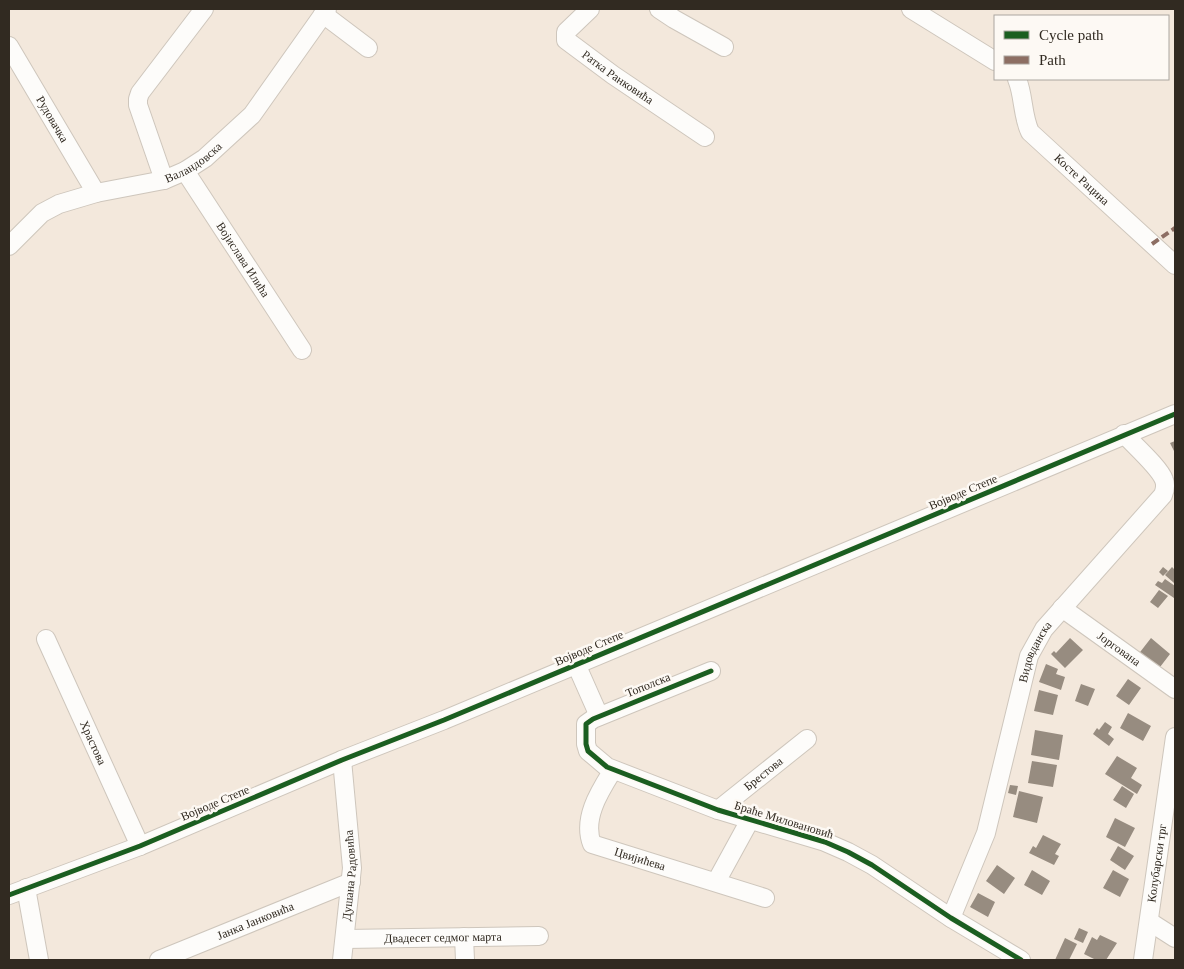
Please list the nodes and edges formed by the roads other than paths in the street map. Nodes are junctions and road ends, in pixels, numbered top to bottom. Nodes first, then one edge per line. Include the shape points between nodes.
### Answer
1 (204, 9) edge
2 (590, 9) edge
3 (659, 9) edge
4 (911, 9) edge
5 (325, 12) edge
6 (9, 46) edge
7 (724, 47) dead end
8 (368, 48) dead end
9 (994, 60) edge
10 (1016, 80) edge
11 (705, 137) dead end
12 (184, 171) junction
13 (164, 180) junction
14 (96, 193) junction
15 (10, 242) edge
16 (1175, 265) edge
17 (302, 350) dead end
18 (1175, 414) edge
19 (1124, 434) junction
20 (1062, 608) junction
21 (46, 639) dead end
22 (576, 664) junction
23 (711, 671) dead end
24 (1175, 689) edge
25 (596, 717) junction
26 (1175, 737) edge
27 (807, 739) dead end
28 (342, 760) junction
29 (613, 770) junction
30 (718, 810) junction
31 (750, 820) junction
32 (140, 846) junction
33 (351, 882) junction
34 (716, 882) junction
35 (26, 888) junction
36 (9, 895) edge
37 (765, 898) dead end
38 (951, 918) junction
39 (1150, 922) junction
40 (539, 936) dead end
41 (464, 937) junction
42 (1175, 938) edge
43 (345, 939) junction
44 (39, 960) edge
45 (159, 960) edge
46 (342, 960) edge
47 (465, 960) edge
48 (1021, 960) edge
49 (1143, 960) edge

1 - 13 street via 138,99
2 - 11 street, Ратка Ранковића via 566,32 566,40
3 - 7 street
4 - 9 street
5 - 8 street
5 - 12 street, Валандовска via 252,115 205,158
6 - 14 street, Рудовачка
10 - 16 street, Косте Рацина via 1030,132
12 - 13 street, Валандовска
12 - 17 street, Војислава Илића
13 - 14 street, Валандовска
14 - 15 street, Валандовска via 59,204 42,213
18 - 19 street, Војводе Степе
19 - 20 street, Видовданска via 1159,471 1166,488
19 - 22 street, Војводе Степе
20 - 24 street, Јоргована
20 - 38 street, Видовданска via 1044,629 1029,656 986,833
21 - 32 street, Храстова
22 - 25 street
22 - 28 street, Војводе Степе
23 - 25 street, Тополска
25 - 29 street, Браће Миловановић via 586,724 588,751
26 - 39 street, Колубарски трг
27 - 30 street, Брестова
28 - 32 street, Војводе Степе
28 - 33 street, Душана Радовића
29 - 30 street, Браће Миловановић
29 - 34 street, Цвијићева via 598,794 589,823 592,844
30 - 31 street, Браће Миловановић
31 - 34 street
31 - 38 street, Браће Миловановић via 848,852
32 - 35 street, Војводе Степе
33 - 43 street, Душана Радовића
33 - 45 street, Јанка Јанковића
34 - 37 street, Цвијићева
35 - 36 street, Војводе Степе
35 - 44 street
38 - 48 street, Браће Миловановић
39 - 42 street
39 - 49 street, Колубарски трг
40 - 41 street, Двадесет седмог марта
41 - 43 street, Двадесет седмог марта
41 - 47 street
43 - 46 street, Душана Радовића

